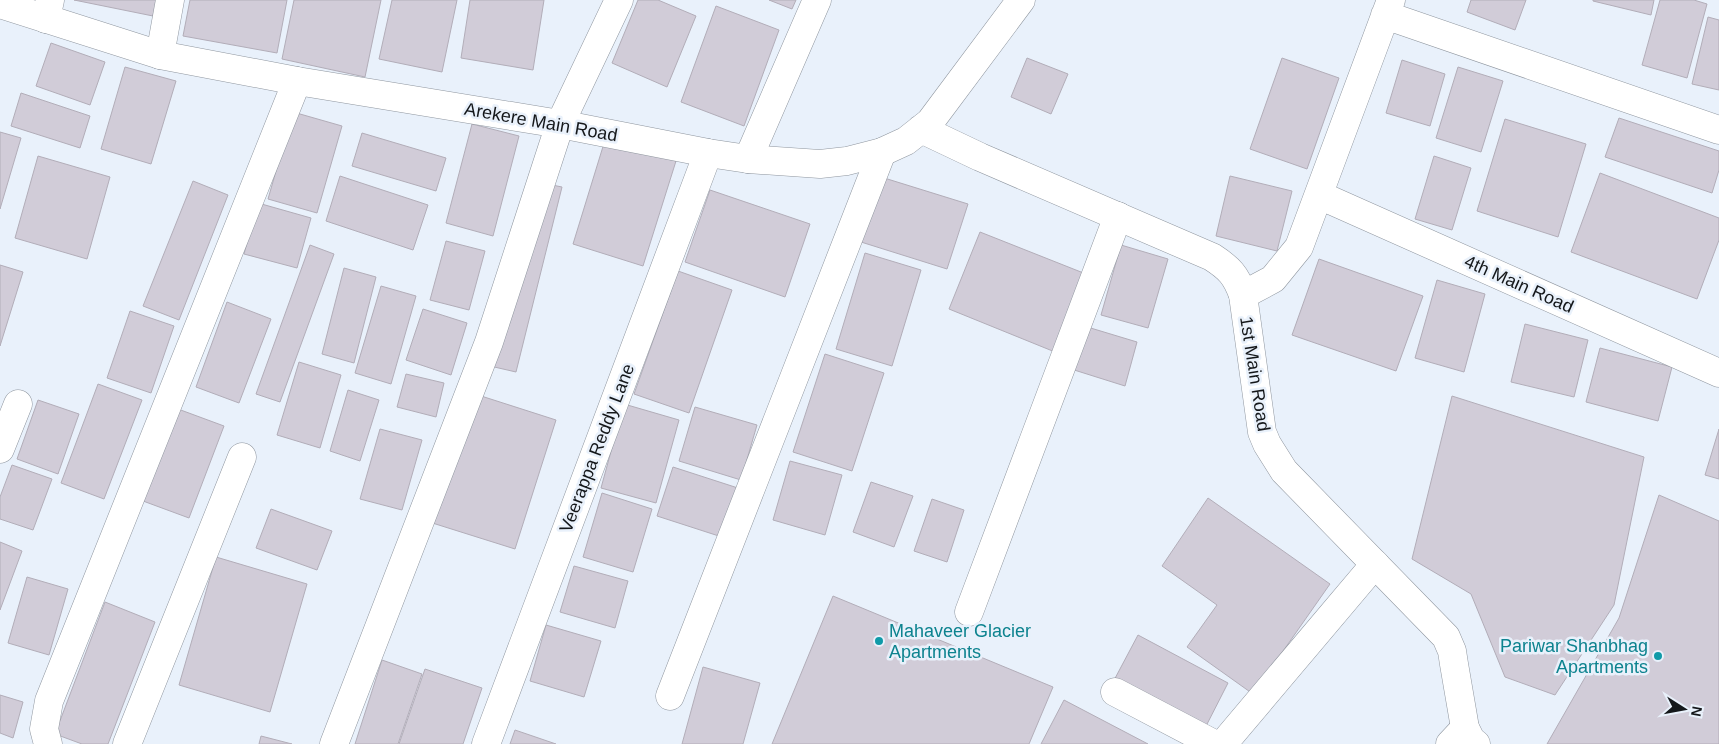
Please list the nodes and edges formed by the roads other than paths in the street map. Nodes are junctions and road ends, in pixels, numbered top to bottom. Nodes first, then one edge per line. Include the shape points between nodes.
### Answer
1 (170, 0) edge
2 (619, 0) edge
3 (817, 0) edge
4 (1021, 0) edge
5 (0, 4) edge
6 (1388, 8) edge
7 (48, 10) edge
8 (160, 55) junction
9 (297, 81) junction
10 (560, 124) junction
11 (921, 129) junction
12 (1719, 130) edge
13 (708, 152) junction
14 (882, 152) junction
15 (748, 159) junction
16 (1319, 195) junction
17 (1118, 216) junction
18 (1243, 295) junction
19 (1719, 373) edge
20 (18, 404) dead end
21 (0, 449) edge
22 (242, 457) dead end
23 (1374, 564) junction
24 (968, 612) dead end
25 (1115, 692) dead end
26 (670, 696) dead end
27 (1464, 739) edge
28 (48, 744) edge
29 (127, 744) edge
30 (334, 744) edge
31 (486, 744) edge
32 (1214, 744) edge
33 (1223, 744) edge

1 - 8 street
2 - 10 street
3 - 15 street
4 - 11 street, Arekere Main Road via 941,109
5 - 7 street, Arekere Main Road
6 - 12 street
6 - 16 street
7 - 8 street, Arekere Main Road
8 - 9 street, Arekere Main Road
9 - 10 street, Arekere Main Road
9 - 28 street via 49,701 44,729
10 - 13 street, Arekere Main Road
10 - 30 street via 489,342
11 - 14 street, Arekere Main Road via 906,142
11 - 17 street, 1st Main Road
13 - 15 street, Arekere Main Road
13 - 31 street, Veerappa Reddy Lane
14 - 15 street, Arekere Main Road via 820,164
14 - 26 street
16 - 18 street via 1299,247 1285,266 1273,280
16 - 19 street, 4th Main Road
17 - 18 street, 1st Main Road via 1227,266 1238,280
17 - 24 street
18 - 23 street, 1st Main Road via 1262,432 1267,444 1284,471
20 - 21 street
22 - 29 street
23 - 27 street, 1st Main Road via 1446,637 1452,651
23 - 33 street
25 - 32 street

